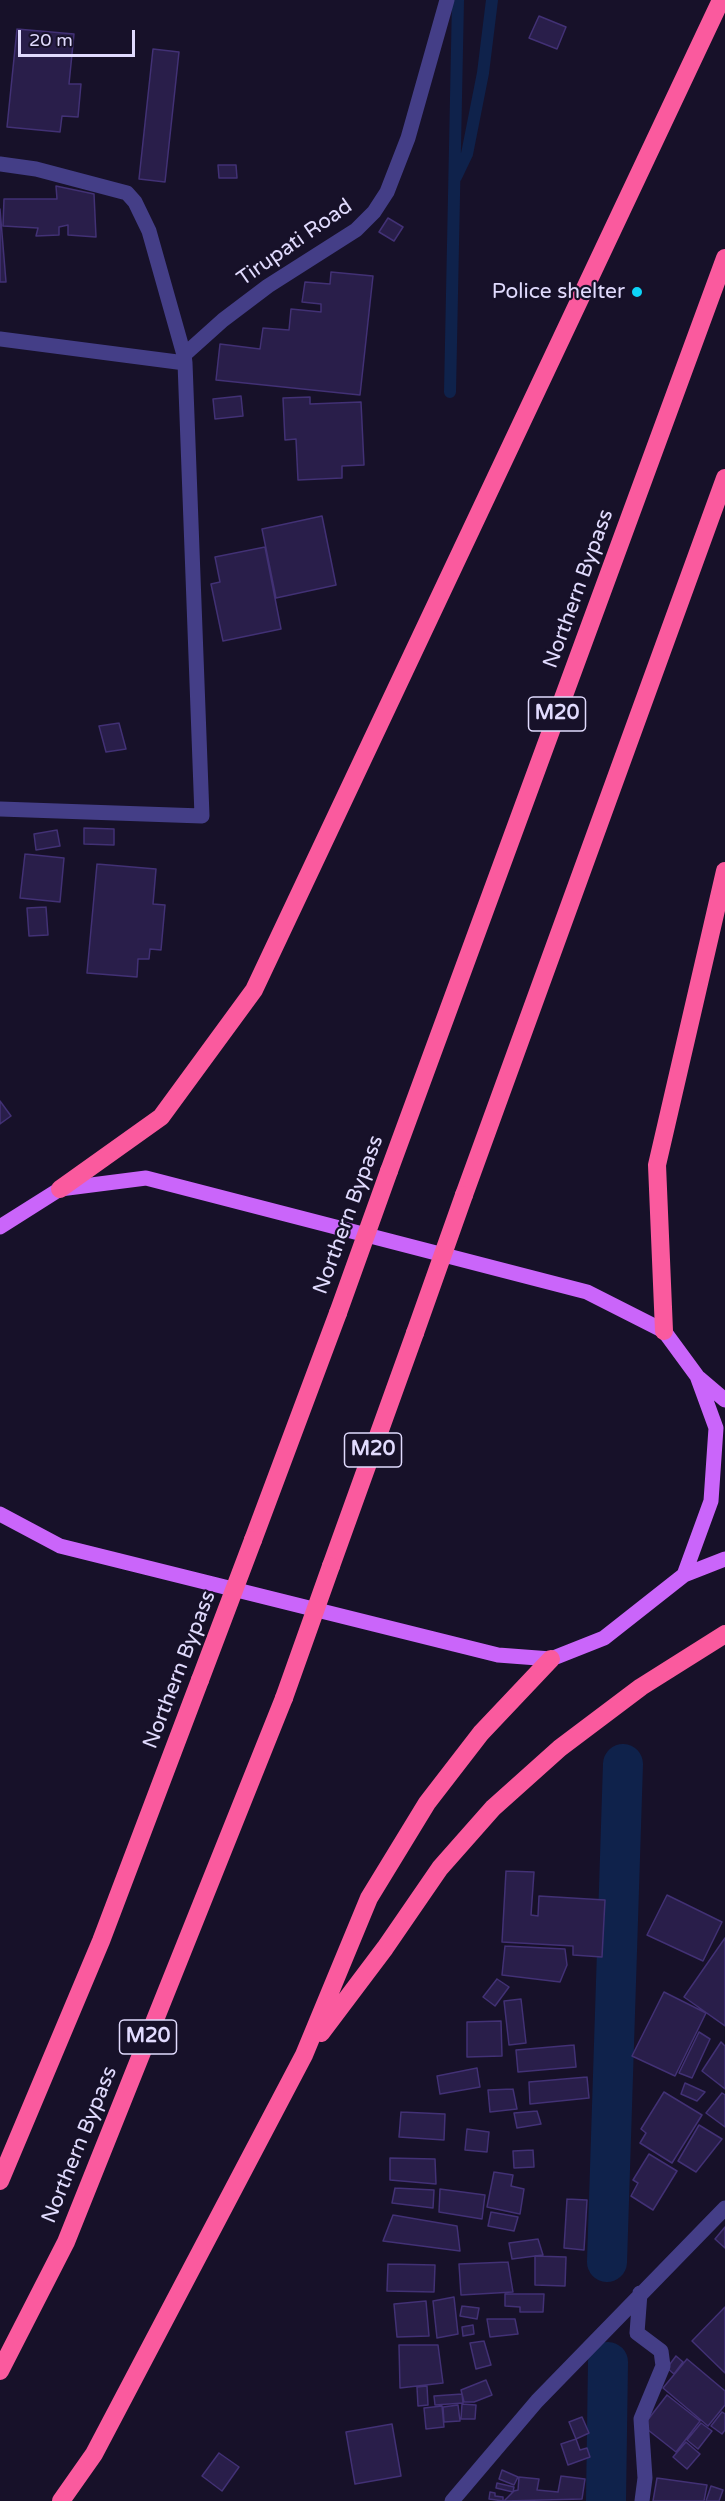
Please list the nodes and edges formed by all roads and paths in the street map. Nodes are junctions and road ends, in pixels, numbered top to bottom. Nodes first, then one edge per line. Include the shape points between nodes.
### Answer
1 (447, 0) edge
2 (721, 0) edge
3 (0, 164) edge
4 (725, 258) edge
5 (0, 339) edge
6 (185, 359) junction
7 (725, 478) edge
8 (0, 809) edge
9 (725, 871) edge
10 (60, 1190) junction
11 (0, 1226) edge
12 (664, 1331) junction
13 (697, 1377) junction
14 (725, 1400) edge
15 (0, 1514) edge
16 (725, 1558) edge
17 (684, 1575) junction
18 (725, 1634) edge
19 (551, 1659) junction
20 (304, 2055) junction
21 (0, 2181) edge
22 (725, 2208) edge
23 (640, 2293) junction
24 (0, 2371) edge
25 (61, 2501) edge
26 (452, 2501) edge
27 (642, 2501) edge

1 - 6 street, Tirupati Road via 408,138 387,192 374,212 356,230 268,286
2 - 10 highway via 254,990 161,1117
3 - 6 street via 36,169 127,193 149,231
4 - 21 highway, Northern Bypass / M20, bridge via 253,1540 101,1941
5 - 6 street
6 - 8 street via 202,816
7 - 24 highway, Northern Bypass / M20, bridge via 284,1698 66,2242
9 - 12 highway via 657,1165
10 - 11 main road
10 - 12 main road via 146,1178 587,1292
12 - 13 main road
13 - 14 main road
13 - 17 main road via 716,1428 711,1501
15 - 19 main road via 60,1546 498,1654
16 - 17 main road
17 - 19 main road via 604,1638
18 - 20 highway via 641,1687 560,1748 493,1808 440,1868
19 - 20 highway via 481,1733 427,1803 369,1898
20 - 25 highway via 94,2454
22 - 23 street
23 - 26 street via 537,2401
23 - 27 street via 637,2333 661,2351 663,2366 641,2419 645,2478

